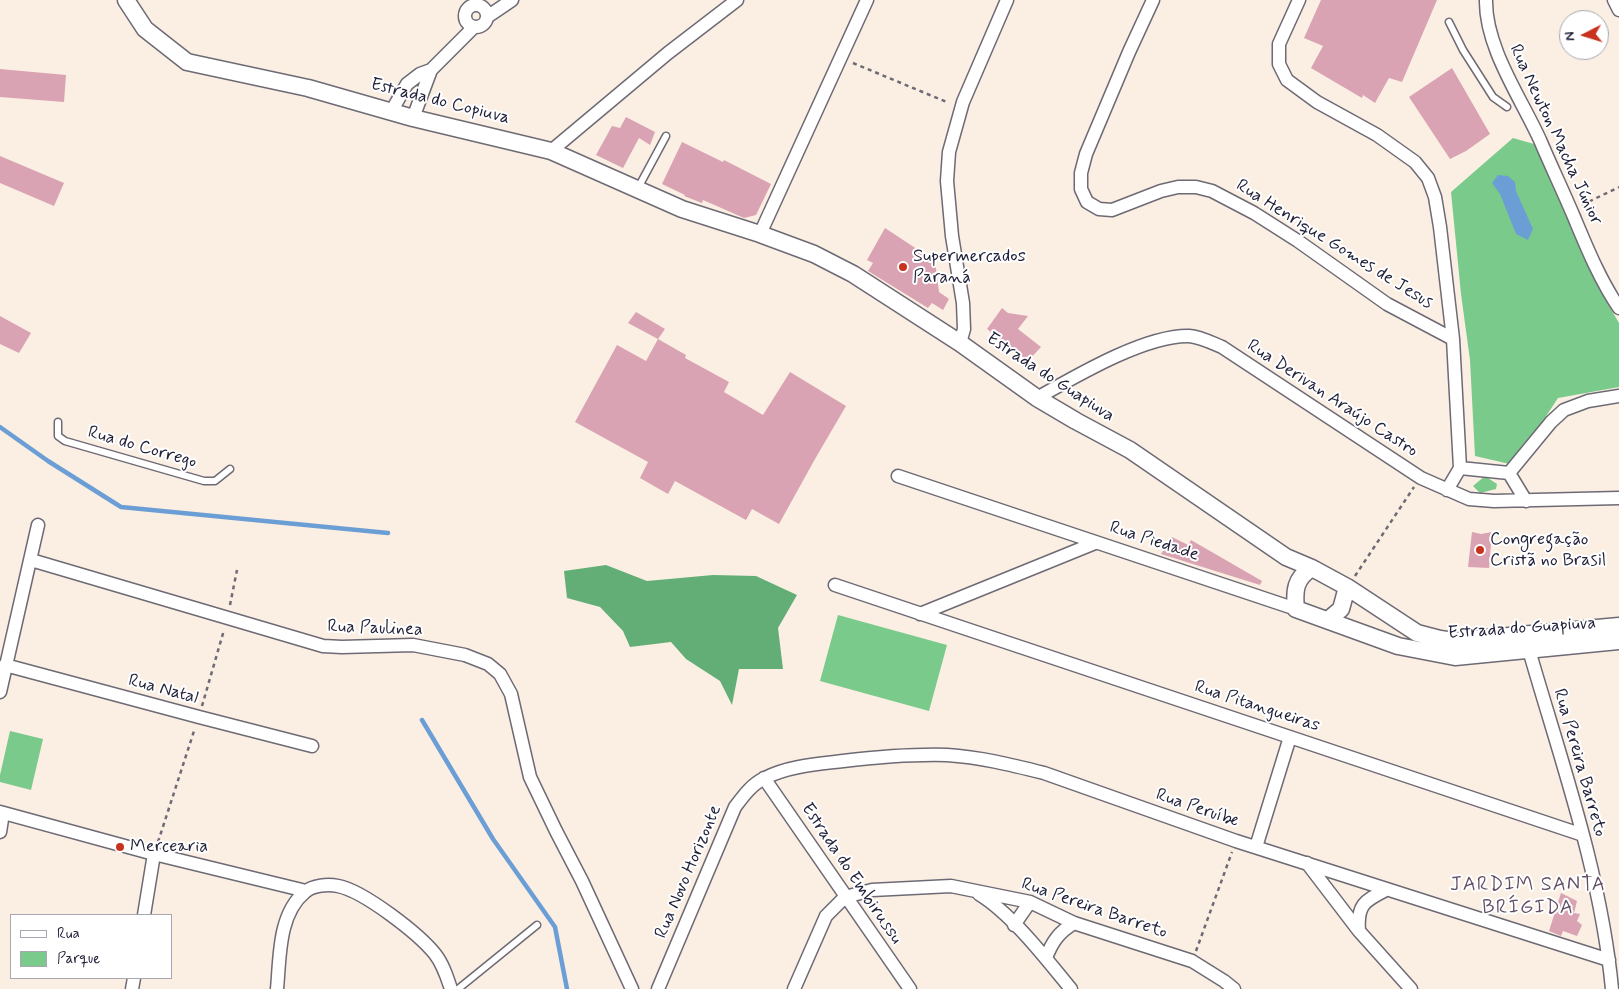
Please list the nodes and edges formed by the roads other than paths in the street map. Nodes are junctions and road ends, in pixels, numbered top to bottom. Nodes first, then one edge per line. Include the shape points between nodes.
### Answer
1 (126, 0) edge
2 (512, 0) edge
3 (737, 0) edge
4 (867, 0) edge
5 (1007, 0) edge
6 (1153, 0) edge
7 (1299, 0) edge
8 (1486, 0) edge
9 (1614, 0) edge
10 (477, 2) edge
11 (1619, 10) edge
12 (487, 17) junction
13 (1449, 22) dead end
14 (474, 27) junction
15 (431, 70) junction
16 (1507, 107) dead end
17 (390, 112) junction
18 (413, 118) junction
19 (666, 136) dead end
20 (551, 151) junction
21 (637, 189) junction
22 (760, 234) junction
23 (1619, 308) edge
24 (1454, 339) junction
25 (960, 343) junction
26 (1619, 396) edge
27 (1037, 398) junction
28 (58, 422) dead end
29 (1460, 468) junction
30 (230, 469) dead end
31 (1509, 473) junction
32 (898, 476) dead end
33 (1447, 490) junction
34 (1619, 498) edge
35 (1526, 501) junction
36 (38, 525) dead end
37 (1095, 543) junction
38 (1286, 557) junction
39 (31, 560) junction
40 (1312, 568) junction
41 (834, 585) dead end
42 (1295, 585) junction
43 (1347, 587) junction
44 (1296, 609) junction
45 (920, 614) junction
46 (1328, 620) junction
47 (1619, 626) edge
48 (1533, 640) junction
49 (1619, 641) edge
50 (1398, 646) joint
51 (5, 665) junction
52 (0, 692) edge
53 (1290, 736) junction
54 (312, 746) dead end
55 (764, 778) junction
56 (1, 812) edge
57 (0, 832) edge
58 (1582, 835) junction
59 (1256, 847) junction
60 (154, 854) junction
61 (1308, 863) junction
62 (1386, 890) junction
63 (306, 891) junction
64 (974, 891) junction
65 (845, 897) junction
66 (1030, 902) junction
67 (144, 914) edge
68 (1074, 923) junction
69 (1014, 924) junction
70 (537, 925) dead end
71 (1359, 931) junction
72 (1046, 958) junction
73 (1609, 960) junction
74 (277, 989) edge
75 (451, 989) edge
76 (458, 989) edge
77 (632, 989) edge
78 (658, 989) edge
79 (794, 989) edge
80 (910, 989) edge
81 (1071, 989) edge
82 (1234, 989) edge
83 (1411, 989) edge
84 (1612, 989) edge

1 - 17 street, Estrada do Copiuva via 145,29 187,62 308,88
2 - 12 street
3 - 20 street
4 - 22 street
5 - 25 street via 961,108 949,152 947,181 952,236 963,303 964,329
6 - 24 street, Rua Henrique Gomes de Jesus via 1086,154 1081,189 1087,202 1099,209 1112,210 1178,187 1212,191 1247,208 1387,304
7 - 24 street via 1279,44 1279,64 1287,80 1299,91 1377,135 1415,162 1428,178 1440,227
8 - 23 street, Rua Newton Macha Júnior via 1486,15 1501,61 1599,272
9 - 11 street
10 - 12 street
10 - 14 street via 467,9 465,16
12 - 14 street via 481,26
13 - 16 lane via 1493,98
14 - 15 street
15 - 17 street via 407,84
15 - 18 street
17 - 18 street, Estrada do Copiuva
18 - 20 street, Estrada do Copiuva
19 - 21 lane
20 - 21 street, Estrada do Copiuva
21 - 22 street, Estrada do Copiuva via 682,209
22 - 25 street, Estrada do Guapiuva via 814,254 853,274
24 - 29 street
25 - 27 street, Estrada do Guapiuva
26 - 31 street via 1588,401 1564,410
27 - 33 street, Rua Derivan Araújo Castro via 1078,374 1139,347 1190,336 1222,348 1421,478
27 - 38 street, Estrada do Guapiuva via 1130,450
28 - 30 lane, Rua do Corrego via 58,436 65,441 204,481 215,481
29 - 31 street
29 - 33 street
31 - 35 street
32 - 37 street, Rua Piedade
33 - 35 street, Rua Derivan Araújo Castro via 1470,498
34 - 35 street, Rua Derivan Araújo Castro
36 - 39 street
37 - 44 street, Rua Piedade
37 - 45 street
38 - 40 street, Estrada do Guapiuva
38 - 42 street
39 - 51 street
39 - 77 street, Rua Paulinea via 322,646 413,645 465,655 488,664 500,674 511,694 530,777
40 - 42 street
40 - 43 street, Estrada do Guapiuva
41 - 45 street, Rua Pitangueiras
42 - 44 street
43 - 46 street via 1341,609
43 - 48 street, Estrada do Guapiuva via 1418,633 1454,641
44 - 46 street, Rua Piedade
45 - 53 street, Rua Pitangueiras
46 - 50 street, Rua Piedade
47 - 48 street
48 - 49 street, Estrada do Guapiuva
48 - 50 street, Estrada do Guapiuva via 1455,657
48 - 58 street, Rua Pereira Barreto
51 - 52 street
51 - 54 street, Rua Natal
53 - 58 street, Rua Pitangueiras
53 - 59 street
55 - 59 street, Rua Peruíbe via 791,769 868,758 947,755 979,759 1044,773
55 - 65 street, Estrada do Embirussu
55 - 78 street, Rua Novo Horizonte via 748,789 735,806
56 - 57 street
56 - 60 street
58 - 73 street, Rua Pereira Barreto
59 - 61 street, Rua Peruíbe
60 - 63 street
60 - 67 street
61 - 62 street, Rua Peruíbe
61 - 71 street
62 - 71 street via 1369,898 1362,906 1358,916
62 - 73 street, Rua Peruíbe
63 - 74 street via 297,901 283,930
63 - 75 street via 314,887 339,886 372,902 412,931 436,954
64 - 65 street, Rua Pereira Barreto via 951,886 872,890
64 - 66 street, Rua Pereira Barreto
64 - 69 street via 989,900
65 - 79 street via 826,916
65 - 80 street, Estrada do Embirussu
66 - 68 street, Rua Pereira Barreto
66 - 69 street
68 - 72 street via 1062,930
68 - 82 street, Rua Pereira Barreto via 1192,962
69 - 72 street
70 - 76 lane
71 - 83 street
72 - 81 street
73 - 84 street, Rua Pereira Barreto

